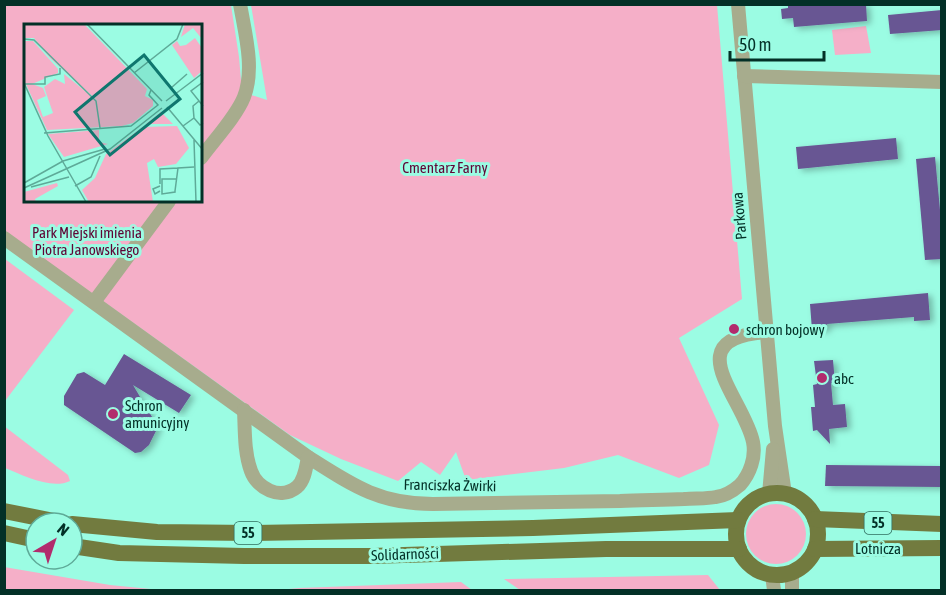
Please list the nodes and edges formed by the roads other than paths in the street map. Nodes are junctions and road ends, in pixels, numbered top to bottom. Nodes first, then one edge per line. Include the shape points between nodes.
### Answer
1 (240, 4) edge
2 (738, 4) edge
3 (744, 76) junction
4 (942, 82) edge
5 (202, 157) edge
6 (168, 202) edge
7 (4, 238) edge
8 (94, 302) junction
9 (767, 332) junction
10 (244, 410) junction
11 (308, 457) junction
12 (777, 494) junction
13 (4, 509) edge
14 (24, 516) edge
15 (815, 519) junction
16 (738, 520) junction
17 (942, 524) edge
18 (84, 525) edge
19 (4, 535) edge
20 (24, 538) edge
21 (84, 548) edge
22 (942, 548) edge
23 (739, 549) junction
24 (815, 549) junction
25 (792, 573) junction
26 (773, 583) edge
27 (792, 591) edge

1 - 5 street via 248,83 237,109
2 - 3 street, Parkowa
3 - 4 street
3 - 9 street, Parkowa
6 - 8 street
7 - 8 street, Franciszka Żwirki
8 - 10 street, Franciszka Żwirki
9 - 11 street, Franciszka Żwirki via 732,338 720,359 727,387 753,442 753,457 740,484 716,498 424,504 372,494
9 - 12 street, Parkowa
10 - 11 street, Franciszka Żwirki
10 - 11 street via 247,457 252,474 266,490 287,492 297,487
12 - 15 main road via 803,502
12 - 16 main road via 756,499
13 - 14 main road
15 - 17 main road, Lotnicza / 55
15 - 24 main road
16 - 18 main road, Solidarności / 55 via 252,533 157,532
16 - 23 main road
19 - 20 main road
21 - 23 main road, Solidarności / 55 via 119,553 244,556
22 - 24 main road, Lotnicza / 55
23 - 26 main road via 746,562
24 - 25 main road via 806,563
25 - 26 main road
25 - 27 street

